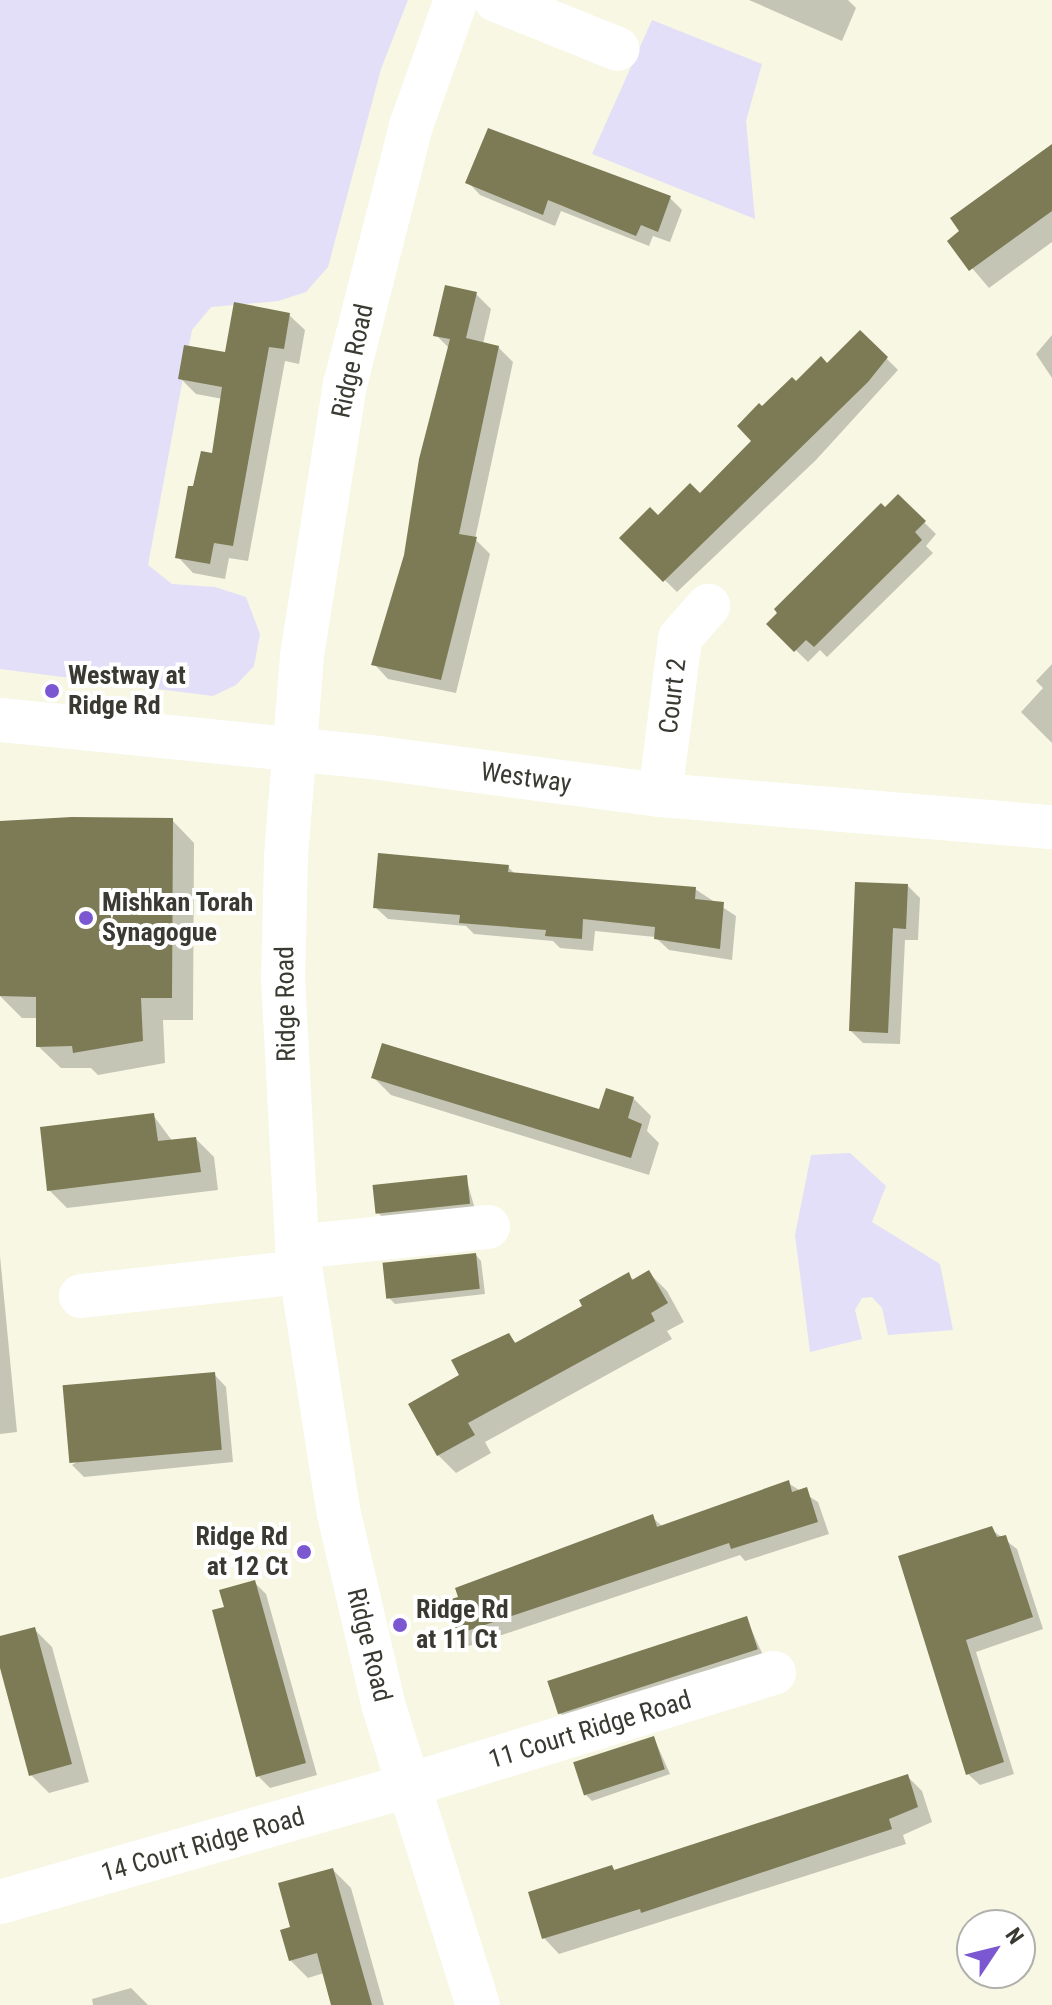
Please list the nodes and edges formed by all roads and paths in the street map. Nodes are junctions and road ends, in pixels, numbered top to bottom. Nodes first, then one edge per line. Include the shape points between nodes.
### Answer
1 (456, 0) edge
2 (496, 0) edge
3 (618, 49) dead end
4 (708, 606) dead end
5 (0, 720) edge
6 (295, 750) junction
7 (660, 795) junction
8 (1052, 827) edge
9 (488, 1227) dead end
10 (299, 1260) junction
11 (81, 1296) dead end
12 (774, 1673) dead end
13 (406, 1786) junction
14 (0, 1902) edge
15 (478, 2005) edge

1 - 6 street, Ridge Road via 411,126 345,384 314,566
2 - 3 street
4 - 7 street, Court 2 via 680,638
5 - 6 street, Westway
6 - 7 street, Westway
6 - 10 street, Ridge Road via 283,977
7 - 8 street, Westway
9 - 10 street
10 - 11 street
10 - 13 street, Ridge Road via 339,1514
12 - 13 street, 11 Court Ridge Road
13 - 14 street, 14 Court Ridge Road
13 - 15 street, Ridge Road

